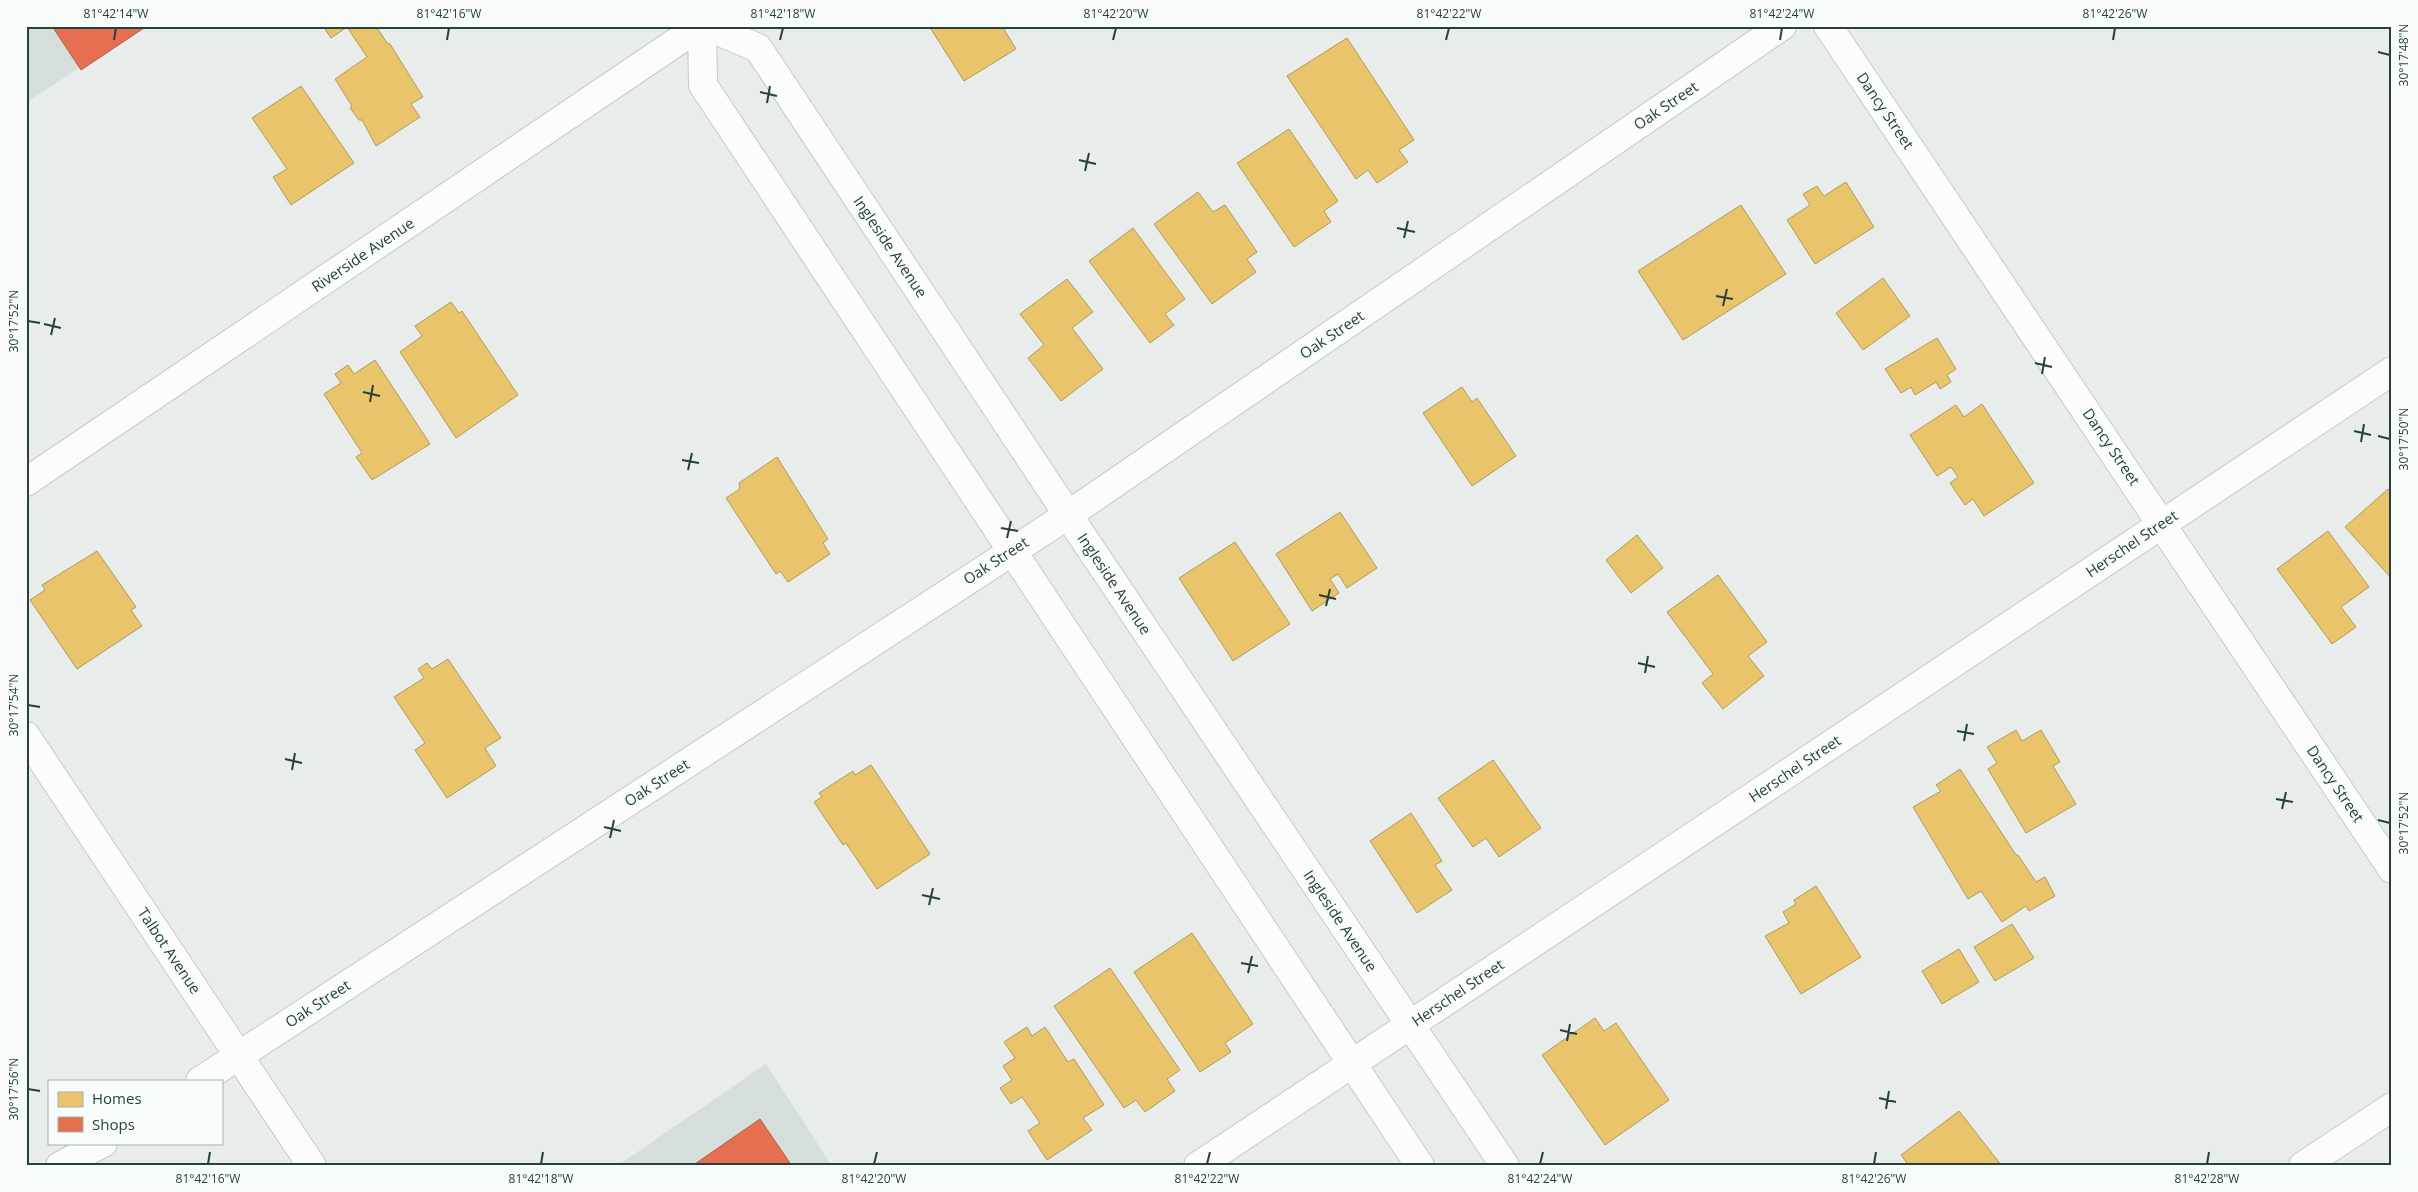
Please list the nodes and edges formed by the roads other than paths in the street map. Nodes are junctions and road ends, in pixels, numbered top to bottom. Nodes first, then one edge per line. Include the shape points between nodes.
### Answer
1 (703, 26) edge
2 (1782, 26) edge
3 (1828, 26) edge
4 (2392, 371) edge
5 (26, 482) edge
6 (1068, 515) junction
7 (2163, 524) junction
8 (1013, 550) junction
9 (26, 736) edge
10 (2392, 869) edge
11 (1410, 1025) junction
12 (239, 1056) junction
13 (1352, 1063) junction
14 (202, 1080) edge
15 (2392, 1107) edge
16 (101, 1144) edge
17 (60, 1166) edge
18 (312, 1166) edge
19 (1198, 1166) edge
20 (1420, 1166) edge
21 (1505, 1166) edge
22 (2303, 1166) edge

1 - 5 street, Riverside Avenue
1 - 6 street, Ingleside Avenue via 758,48
1 - 8 street via 703,85
2 - 6 street, Oak Street
3 - 7 street, Dancy Street
4 - 7 street, Herschel Street
6 - 8 street, Oak Street
6 - 11 street, Ingleside Avenue
7 - 10 street, Dancy Street
7 - 11 street, Herschel Street
8 - 12 street, Oak Street
8 - 13 street
9 - 12 street, Talbot Avenue
11 - 13 street, Herschel Street
11 - 21 street, Ingleside Avenue
12 - 14 street, Oak Street
12 - 18 street, Talbot Avenue
13 - 19 street, Herschel Street
13 - 20 street
15 - 22 street
16 - 17 street

